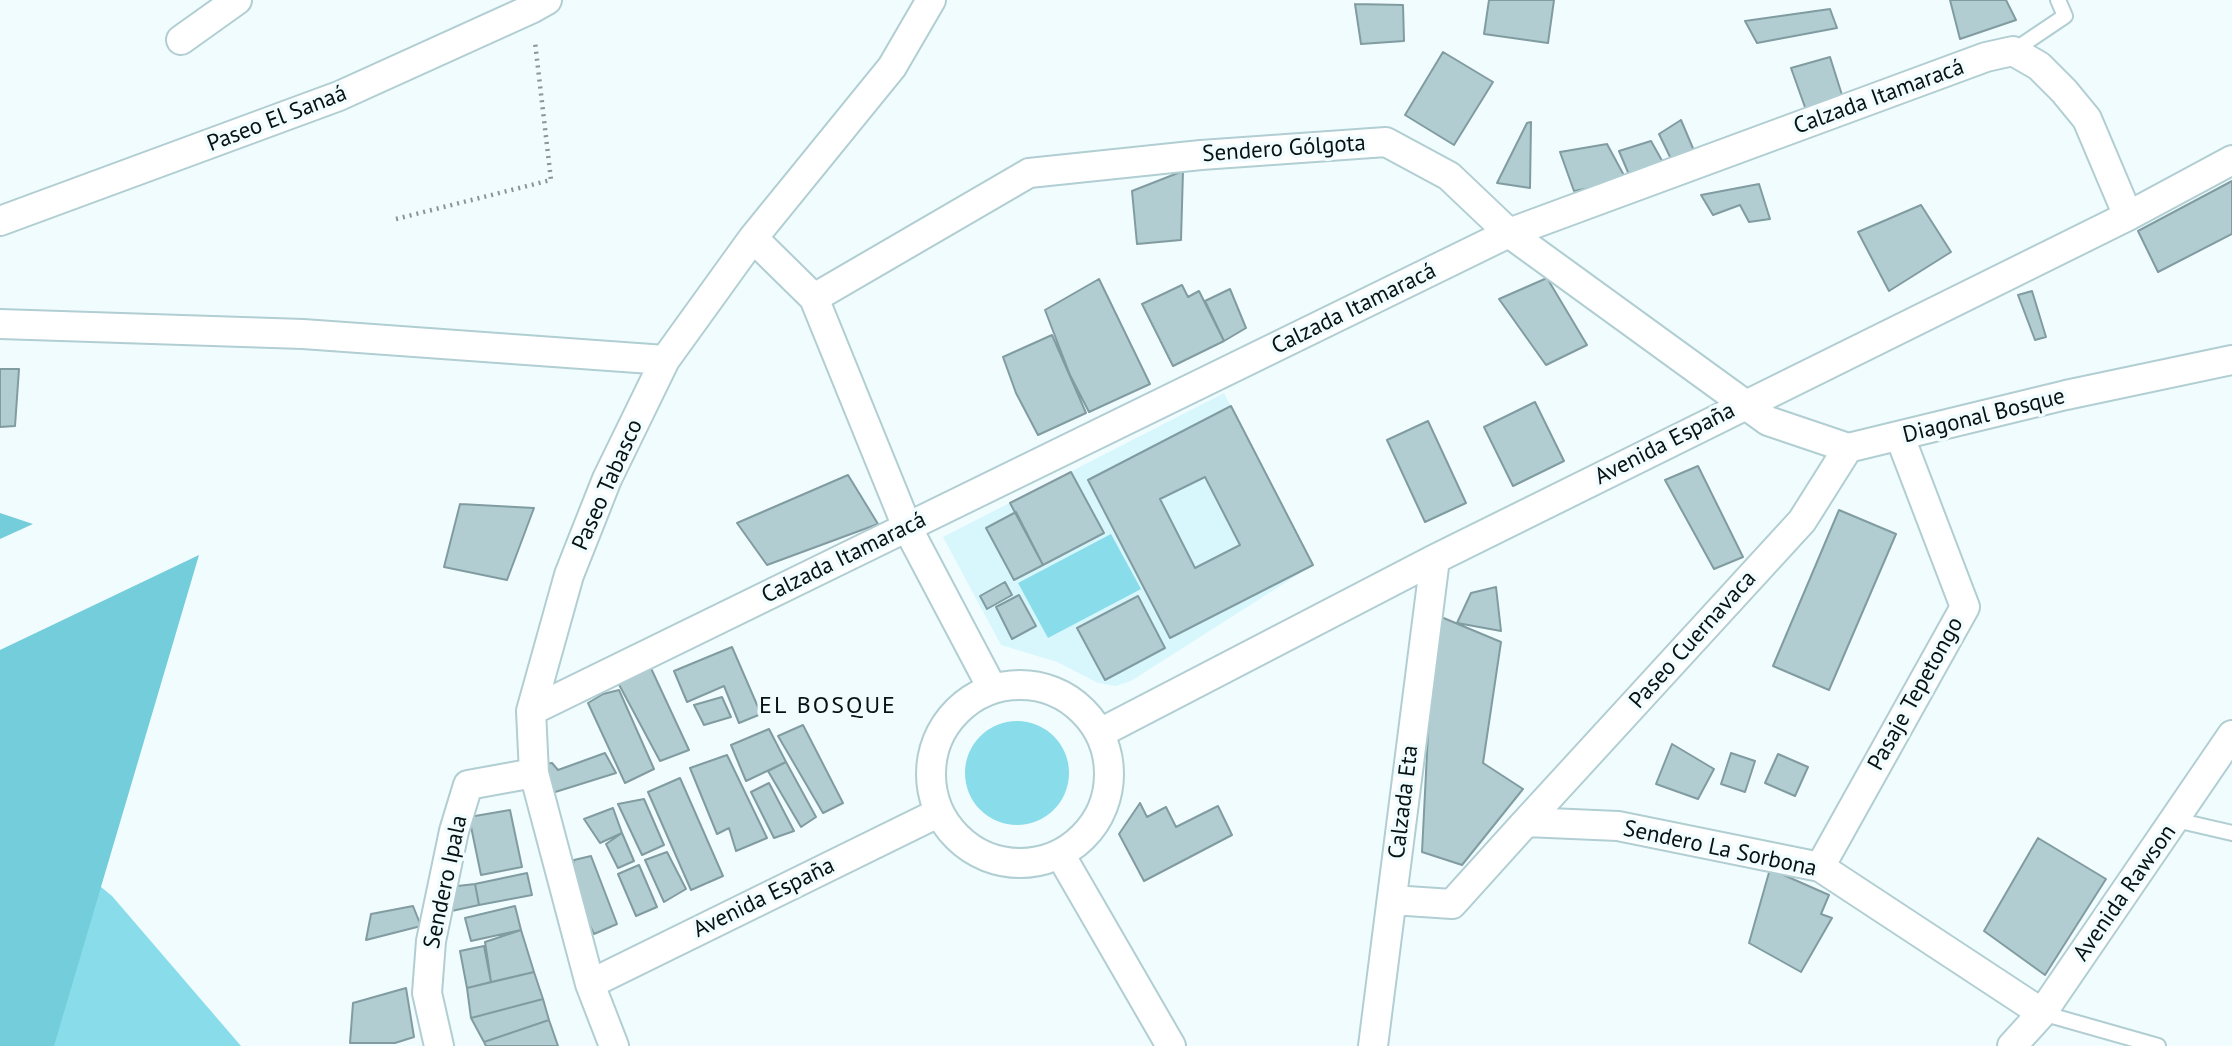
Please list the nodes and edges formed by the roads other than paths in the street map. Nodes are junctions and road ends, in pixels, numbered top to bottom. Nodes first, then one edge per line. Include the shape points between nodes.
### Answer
1 (237, 0) edge
2 (564, 0) edge
3 (931, 0) edge
4 (2058, 0) edge
5 (539, 5) edge
6 (181, 40) dead end
7 (2013, 51) junction
8 (2232, 160) edge
9 (2128, 216) junction
10 (0, 221) edge
11 (1509, 233) junction
12 (753, 238) junction
13 (814, 298) junction
14 (0, 324) edge
15 (665, 360) junction
16 (2232, 360) edge
17 (1745, 404) junction
18 (1900, 437) junction
19 (1848, 448) junction
20 (907, 527) junction
21 (1435, 559) junction
22 (992, 688) junction
23 (531, 710) junction
24 (1100, 733) junction
25 (2232, 735) edge
26 (534, 773) junction
27 (938, 813) junction
28 (2176, 820) junction
29 (1526, 822) junction
30 (2232, 834) edge
31 (1060, 854) junction
32 (1820, 867) junction
33 (1392, 900) junction
34 (590, 984) junction
35 (2042, 1013) junction
36 (439, 1046) edge
37 (614, 1046) edge
38 (1171, 1046) edge
39 (1373, 1046) edge
40 (2012, 1046) edge
41 (2158, 1046) edge

1 - 6 street
2 - 5 street, Paseo El Sanaá
3 - 12 street, Paseo Tabasco via 892,67
4 - 7 lane via 2065,16
5 - 10 street, Paseo El Sanaá via 292,115
7 - 9 street via 2039,66 2087,119
7 - 11 street, Calzada Itamaracá via 1986,57
8 - 9 street, Avenida España
9 - 17 street, Avenida España
11 - 13 street, Sendero Gólgota via 1449,176 1386,142 1201,155 1029,173
11 - 17 street, Sendero Gólgota
11 - 20 street, Calzada Itamaracá
12 - 13 street
12 - 15 street, Paseo Tabasco
13 - 20 street
14 - 15 street via 303,334
15 - 23 street, Paseo Tabasco via 607,479 569,575
16 - 18 street, Diagonal Bosque
17 - 19 street via 1769,421
17 - 21 street, Avenida España
18 - 19 street, Diagonal Bosque
18 - 32 street, Pasaje Tepetongo via 1965,607
19 - 29 street, Paseo Cuernavaca via 1802,521
20 - 22 street
20 - 23 street, Calzada Itamaracá
21 - 24 street, Avenida España
21 - 33 street, Calzada Eta
22 - 24 street via 1017,684 1065,696 1085,712
22 - 27 street via 955,711 933,748 930,770
23 - 26 street, Paseo Tabasco
24 - 31 street via 1109,760 1109,788 1100,815 1084,838
25 - 28 street, Avenida Rawson
26 - 34 street, Paseo Tabasco
26 - 36 street, Sendero Ipala via 468,785 431,942 427,993
27 - 31 street via 955,836 978,853 1005,863 1033,863
27 - 34 street, Avenida España
28 - 30 lane
28 - 35 street, Avenida Rawson
29 - 32 street, Sendero La Sorbona via 1618,826
29 - 33 street via 1452,904
31 - 38 street
32 - 35 street, Sendero La Sorbona
33 - 39 street, Calzada Eta
34 - 37 street, Paseo Tabasco
35 - 40 street, Avenida Rawson
35 - 41 lane

